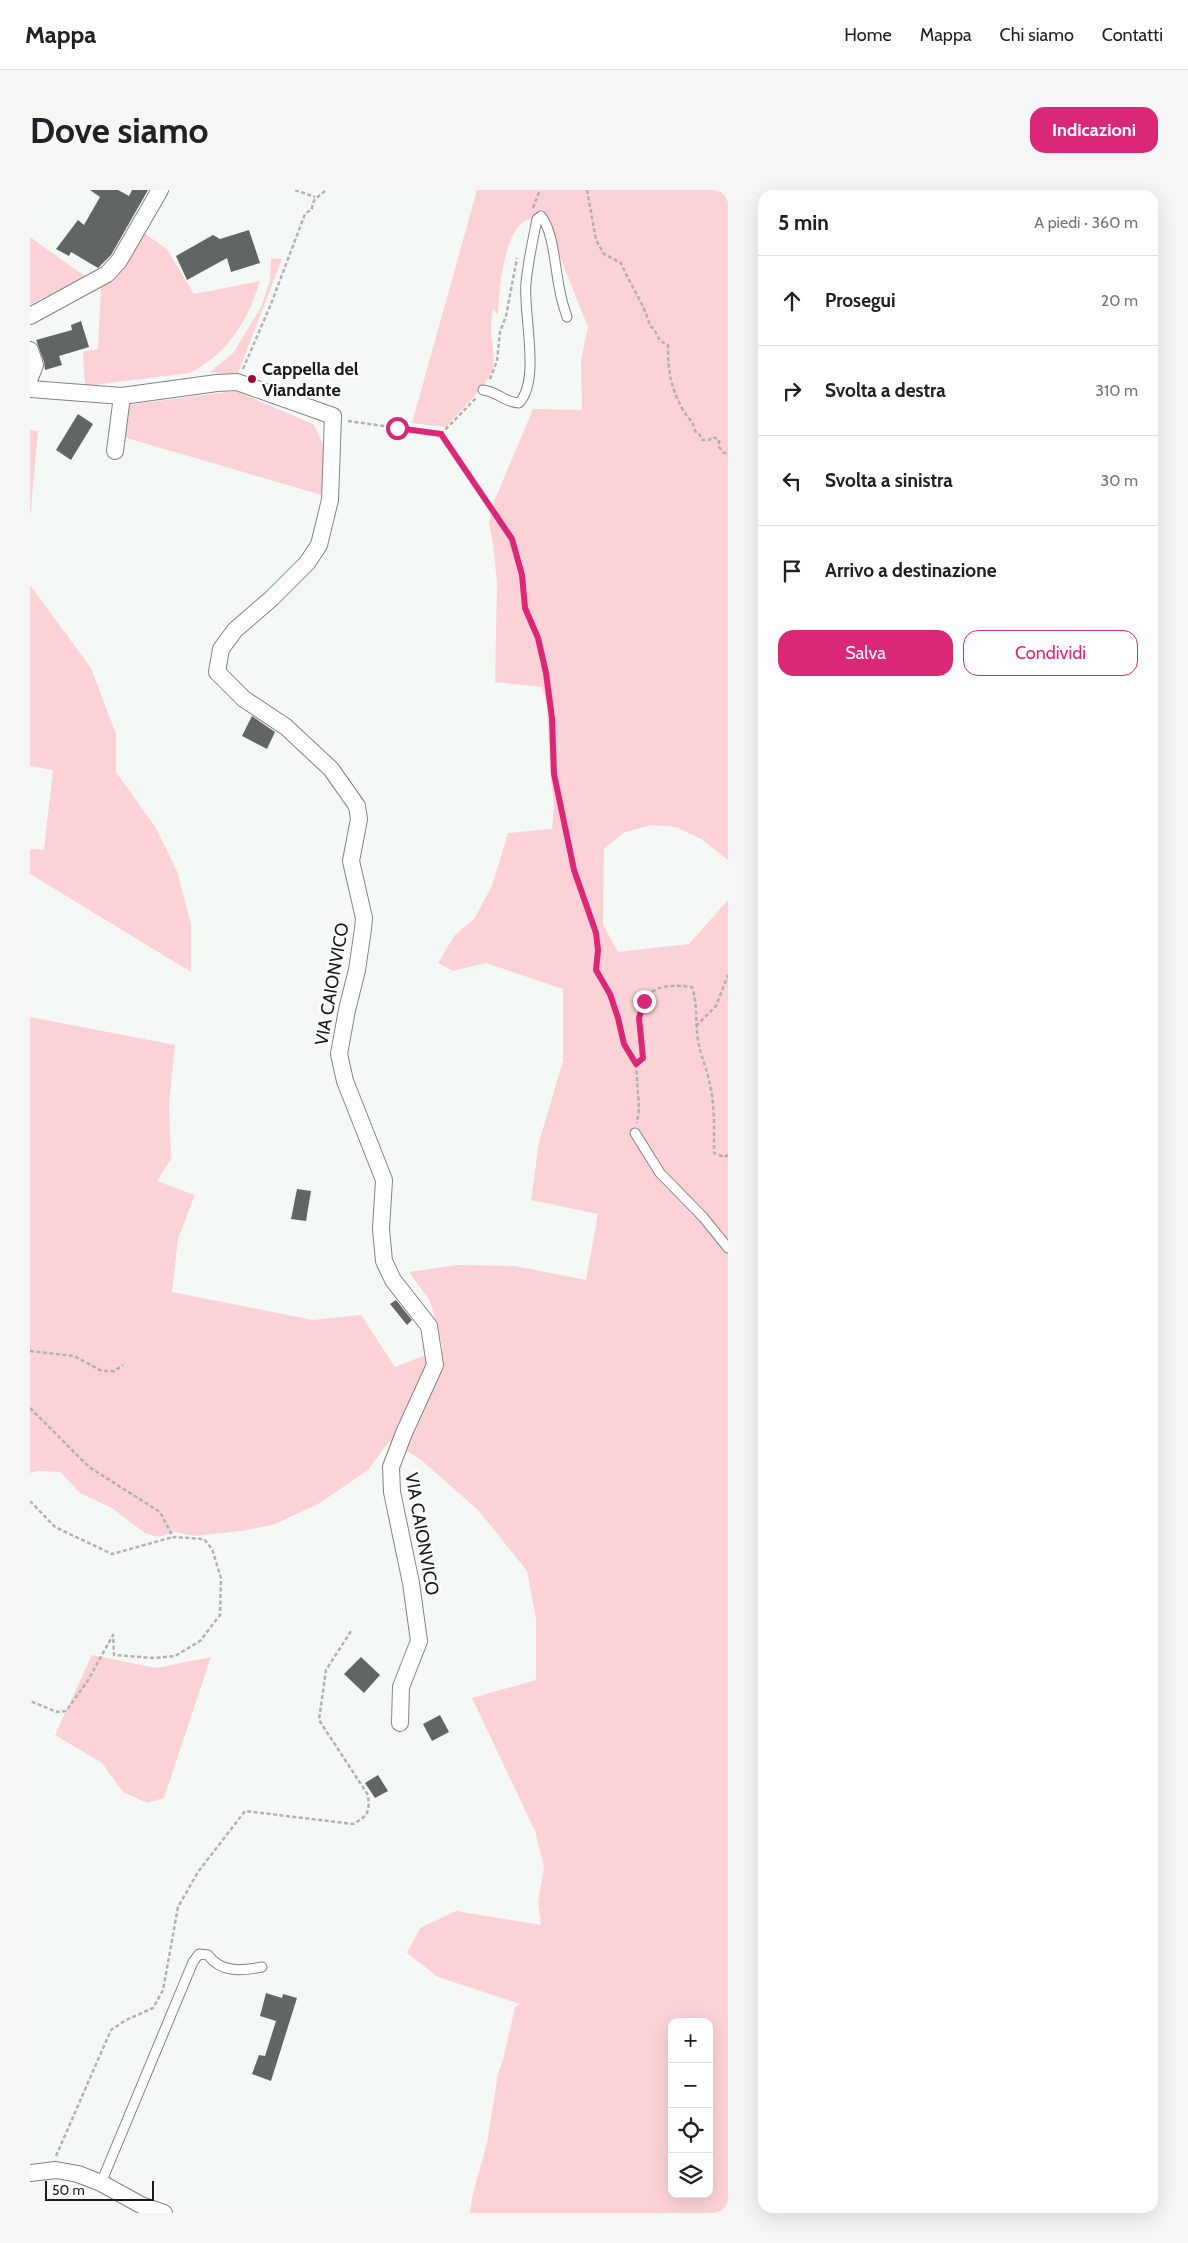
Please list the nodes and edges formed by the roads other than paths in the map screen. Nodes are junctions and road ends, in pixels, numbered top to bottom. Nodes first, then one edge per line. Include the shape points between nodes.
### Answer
1 (160, 190) edge
2 (30, 316) edge
3 (567, 317) dead end
4 (30, 350) edge
5 (30, 378) edge
6 (30, 389) edge
7 (483, 390) road end
8 (122, 396) junction
9 (116, 451) dead end
10 (635, 1133) road end
11 (728, 1248) edge
12 (400, 1723) dead end
13 (262, 1967) dead end
14 (30, 2173) edge
15 (101, 2183) junction
16 (164, 2213) edge

1 - 2 street via 119,261 107,274
3 - 7 lane via 551,242 541,216 537,218 526,283 530,370 524,398 512,403
4 - 5 street via 34,365
6 - 8 street, VIA CAIONVICO
8 - 9 street
8 - 12 street, VIA CAIONVICO via 237,382 332,416 330,500 319,544 307,563 235,630 221,649 217,672 244,699 286,727 331,769 357,806 359,819 351,861 364,929 339,1054 345,1080 384,1180 381,1229 384,1261 393,1280 429,1326 435,1365 391,1467 392,1492 419,1641 401,1687
10 - 11 lane via 660,1173
13 - 15 lane via 228,1969 214,1964 208,1955 199,1954 192,1962
14 - 15 street via 78,2174
15 - 16 street via 141,2205

